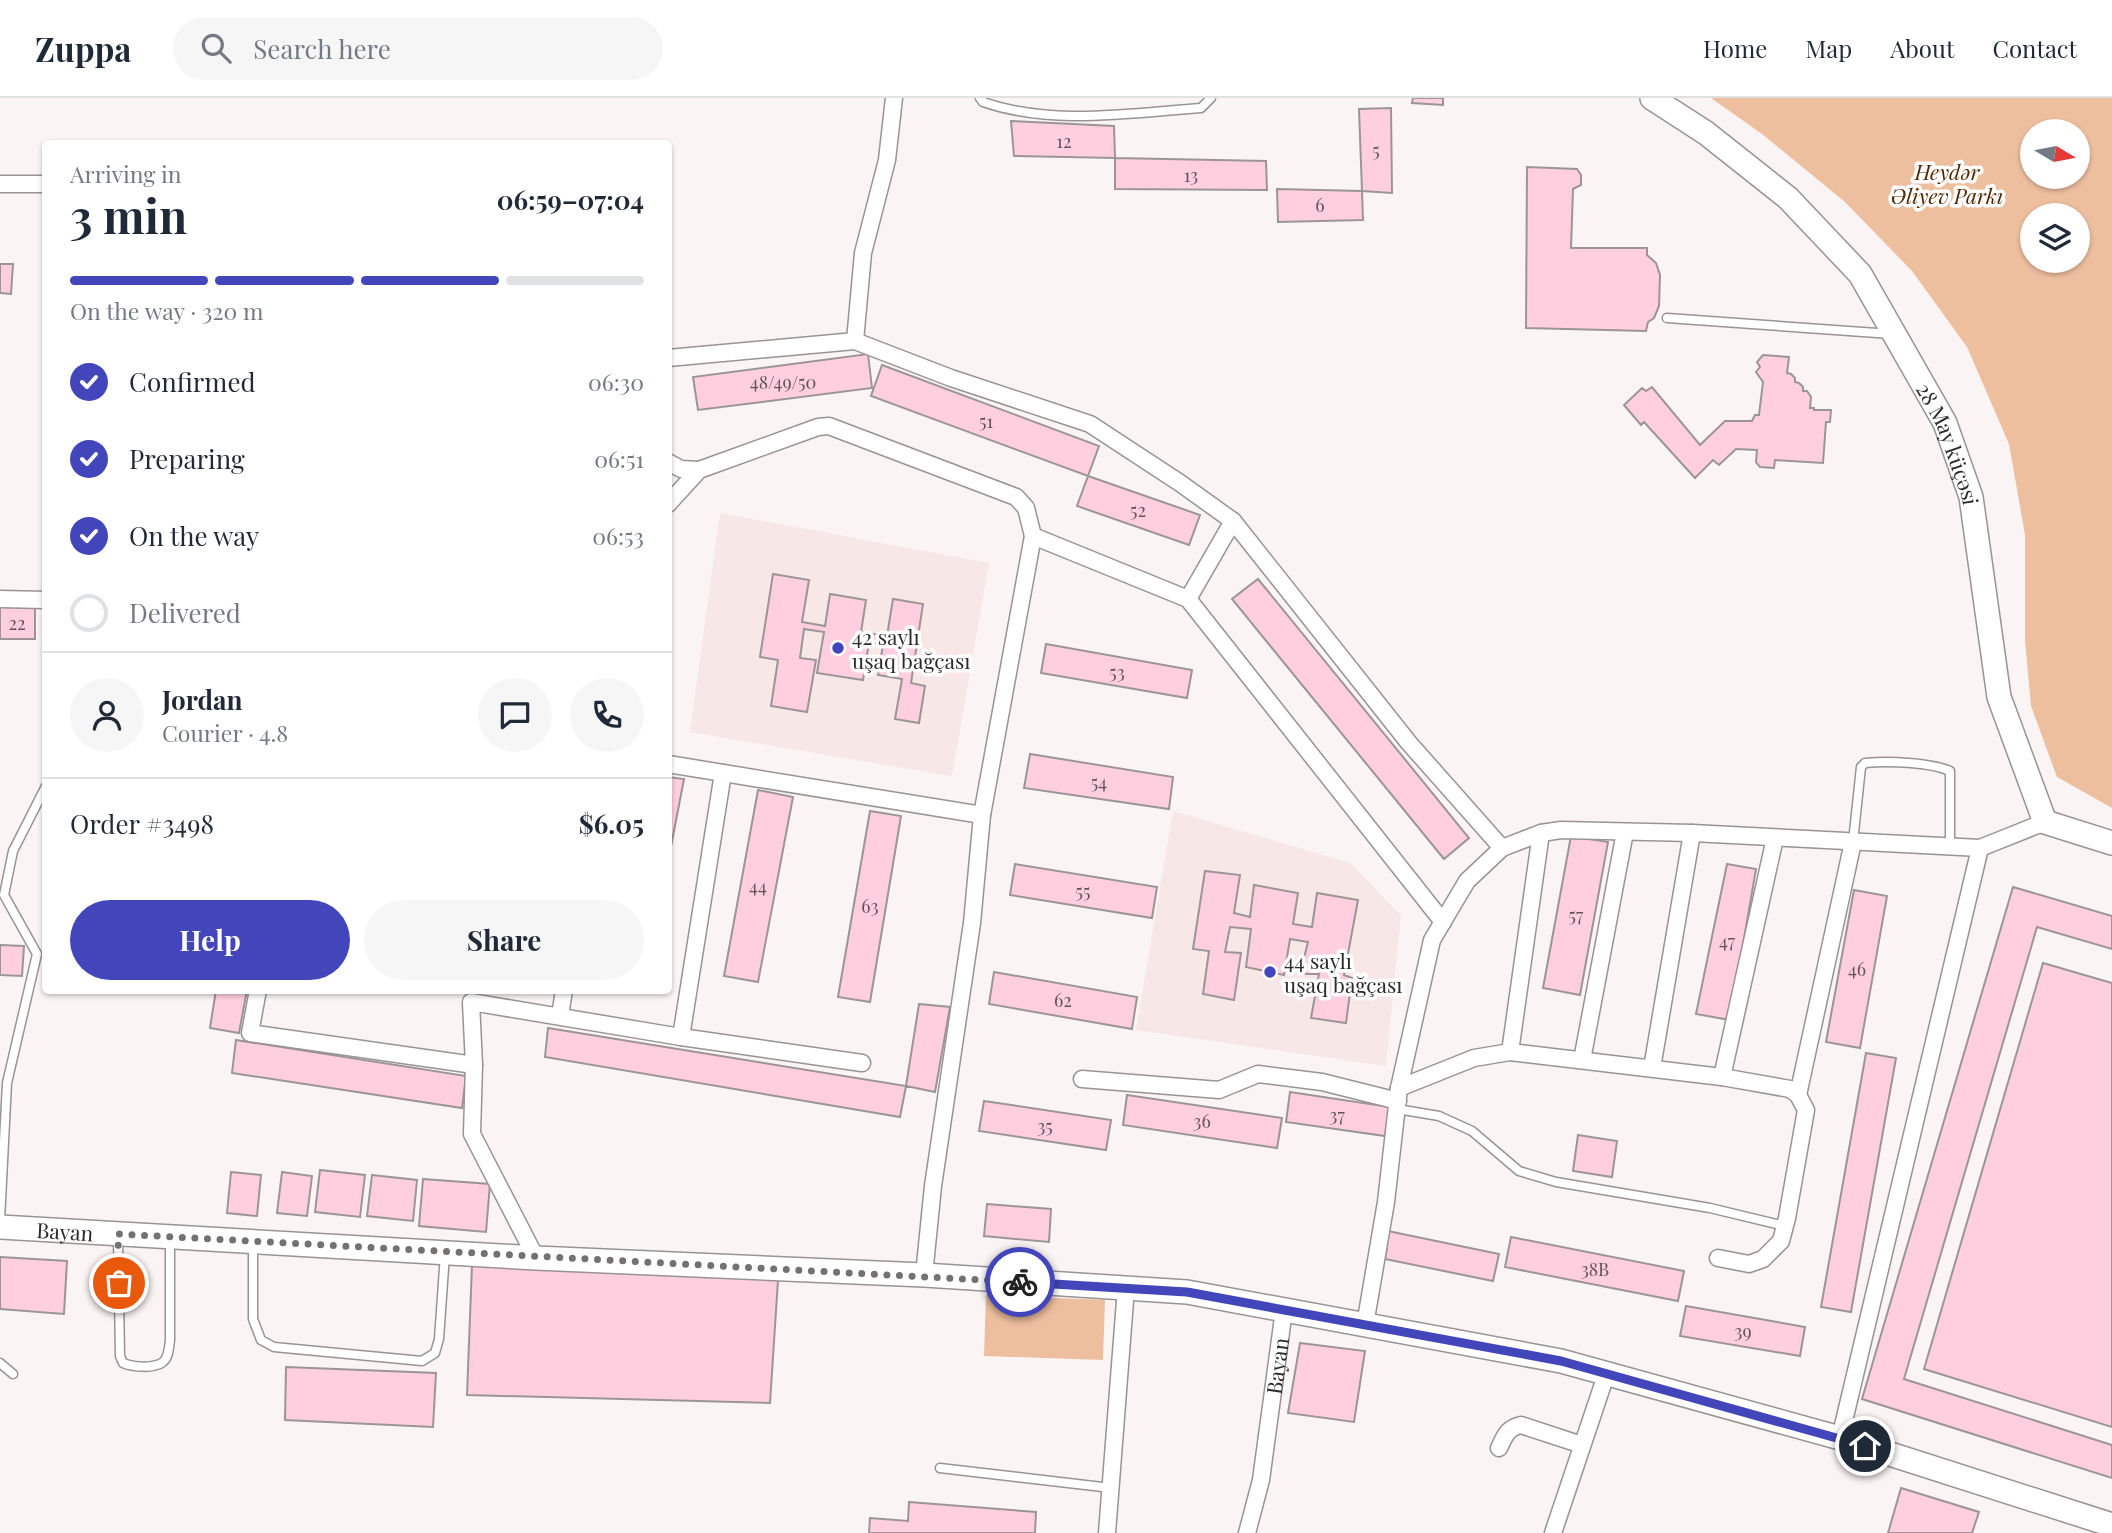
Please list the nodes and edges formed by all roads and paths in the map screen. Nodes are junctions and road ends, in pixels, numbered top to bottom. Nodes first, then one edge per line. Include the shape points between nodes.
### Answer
1 (894, 98) edge
2 (980, 98) edge
3 (1211, 98) edge
4 (1652, 98) edge
5 (0, 184) edge
6 (42, 184) edge
7 (1667, 318) dead end
8 (1894, 334) junction
9 (855, 341) junction
10 (672, 358) edge
11 (672, 464) edge
12 (699, 470) junction
13 (672, 500) edge
14 (1233, 521) junction
15 (1033, 536) junction
16 (0, 599) edge
17 (1188, 599) junction
18 (42, 600) edge
19 (672, 765) edge
20 (723, 773) junction
21 (42, 794) edge
22 (982, 815) junction
23 (2045, 822) junction
24 (1625, 832) junction
25 (1541, 833) junction
26 (1692, 833) junction
27 (1775, 838) junction
28 (1853, 842) junction
29 (2112, 843) edge
30 (1951, 846) junction
31 (1502, 848) junction
32 (1980, 848) junction
33 (1443, 922) junction
34 (257, 994) edge
35 (563, 994) edge
36 (470, 996) edge
37 (560, 1016) junction
38 (681, 1037) junction
39 (1510, 1052) junction
40 (1582, 1060) junction
41 (862, 1063) dead end
42 (474, 1065) junction
43 (1652, 1068) junction
44 (1722, 1077) junction
45 (1082, 1079) dead end
46 (1798, 1095) junction
47 (1398, 1099) junction
48 (0, 1220) edge
49 (1785, 1226) junction
50 (0, 1227) edge
51 (118, 1234) junction
52 (169, 1237) junction
53 (253, 1241) junction
54 (445, 1252) junction
55 (536, 1258) junction
56 (1718, 1258) dead end
57 (924, 1275) junction
58 (1126, 1288) junction
59 (1284, 1310) junction
60 (1365, 1325) junction
61 (0, 1363) edge
62 (13, 1374) dead end
63 (1606, 1375) junction
64 (1840, 1438) junction
65 (1582, 1445) junction
66 (1499, 1448) dead end
67 (940, 1468) dead end
68 (1111, 1488) junction
69 (2112, 1525) edge
70 (1107, 1533) edge
71 (1247, 1533) edge
72 (1553, 1533) edge

1 - 9 street via 887,160 863,253
2 - 3 lane via 1025,114 1101,114 1202,108
4 - 8 street, 28 May küçəsi via 1706,133 1788,198 1860,274
5 - 6 street
7 - 8 lane
8 - 23 street, 28 May küçəsi via 1945,423 1971,497 1999,697
9 - 10 street
9 - 14 street via 1090,425
11 - 12 street
12 - 13 street
12 - 15 street via 829,426 1016,497 1026,508
14 - 17 street
14 - 31 street via 1409,743
15 - 17 street
15 - 22 street
16 - 18 street
17 - 33 street
19 - 20 street
20 - 22 street
20 - 38 street
21 - 48 lane via 13,851 4,895 37,954 7,1083
22 - 57 street via 972,923
23 - 29 street
23 - 32 street
24 - 25 street
24 - 26 street
24 - 40 street
25 - 31 street
25 - 39 street
26 - 27 street
26 - 43 street
27 - 28 street
27 - 44 street
28 - 30 street
28 - 30 lane via 1861,767 1884,763 1950,771
28 - 46 street
30 - 32 street
31 - 33 street via 1467,881
32 - 64 street
33 - 47 street via 1432,940
34 - 42 street via 250,1033
35 - 37 street
36 - 37 street
36 - 42 street
37 - 38 street
38 - 41 street
39 - 40 street
39 - 47 street via 1474,1058
40 - 43 street
42 - 55 street via 472,1134
43 - 44 street
44 - 46 street via 1790,1089
45 - 47 street via 1219,1090 1258,1074
46 - 49 street via 1806,1110
47 - 49 lane via 1472,1131 1519,1171
47 - 60 street
49 - 56 street via 1781,1241 1763,1259 1749,1264
50 - 51 street, Bayan
51 - 52 street, Bayan
51 - 52 lane via 120,1356 130,1366 156,1365 167,1356
52 - 53 street, Bayan
53 - 54 street, Bayan
53 - 54 lane via 253,1319 261,1340 274,1347 422,1361 435,1353 439,1339
54 - 55 street, Bayan
55 - 57 street, Bayan
57 - 58 street, Bayan
58 - 59 street, Bayan via 1187,1292
58 - 68 street
59 - 60 street
59 - 71 street, Bayan via 1261,1479
60 - 63 street via 1561,1361
61 - 62 lane
63 - 64 street
63 - 65 street
64 - 69 street
65 - 66 street via 1521,1424 1506,1432
65 - 72 street
67 - 68 lane
68 - 70 street

